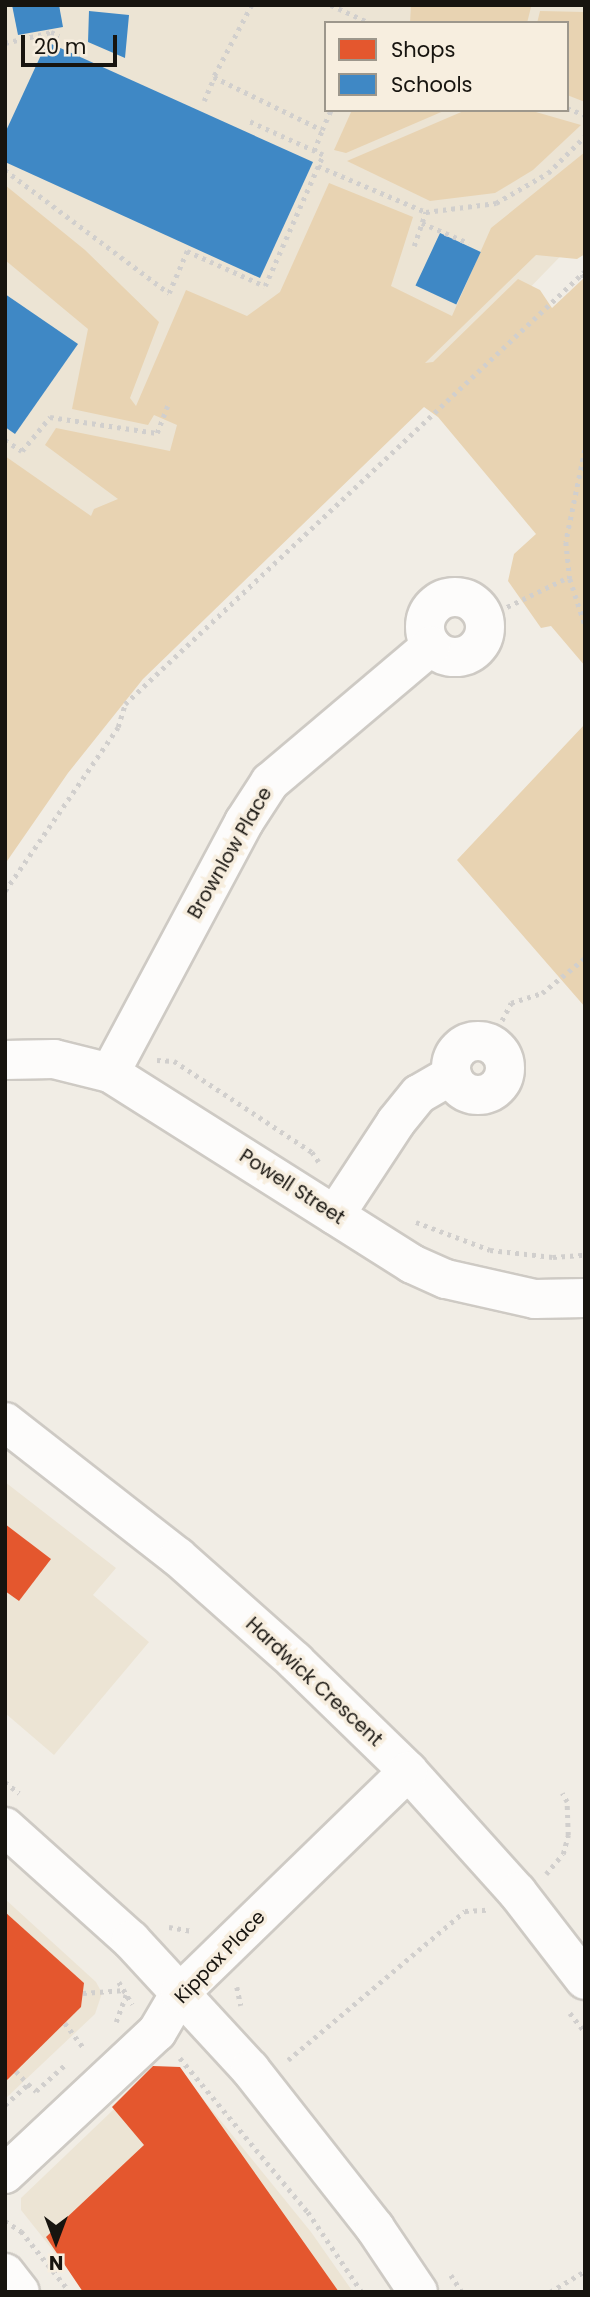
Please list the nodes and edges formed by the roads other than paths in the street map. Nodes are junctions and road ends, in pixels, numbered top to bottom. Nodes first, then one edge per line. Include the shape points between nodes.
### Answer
1 (484, 618) road end
2 (490, 1043) road end
3 (5, 1060) edge
4 (110, 1073) junction
5 (342, 1204) junction
6 (585, 1298) edge
7 (5, 1422) edge
8 (408, 1771) junction
9 (5, 1827) edge
10 (573, 1991) edge
11 (180, 1993) junction
12 (5, 2174) edge
13 (5, 2273) edge
14 (20, 2292) edge
15 (418, 2292) edge

1 - 4 street, Brownlow Place via 466,598 451,596 436,602 426,615 425,631 431,646 270,782 244,822
2 - 5 street via 502,1054 506,1068 501,1083 489,1093 474,1095 460,1088 452,1075 419,1094
3 - 4 street, Powell Street via 54,1059
4 - 5 street, Powell Street
5 - 6 street, Powell Street via 446,1279 535,1299
7 - 8 street, Hardwick Crescent via 200,1576 296,1661
8 - 10 street, Hardwick Crescent via 517,1892
8 - 11 street, Kippax Place
9 - 11 street via 131,1940
11 - 12 street, Kippax Place via 157,2032
11 - 15 street via 261,2083 375,2228
13 - 14 street

